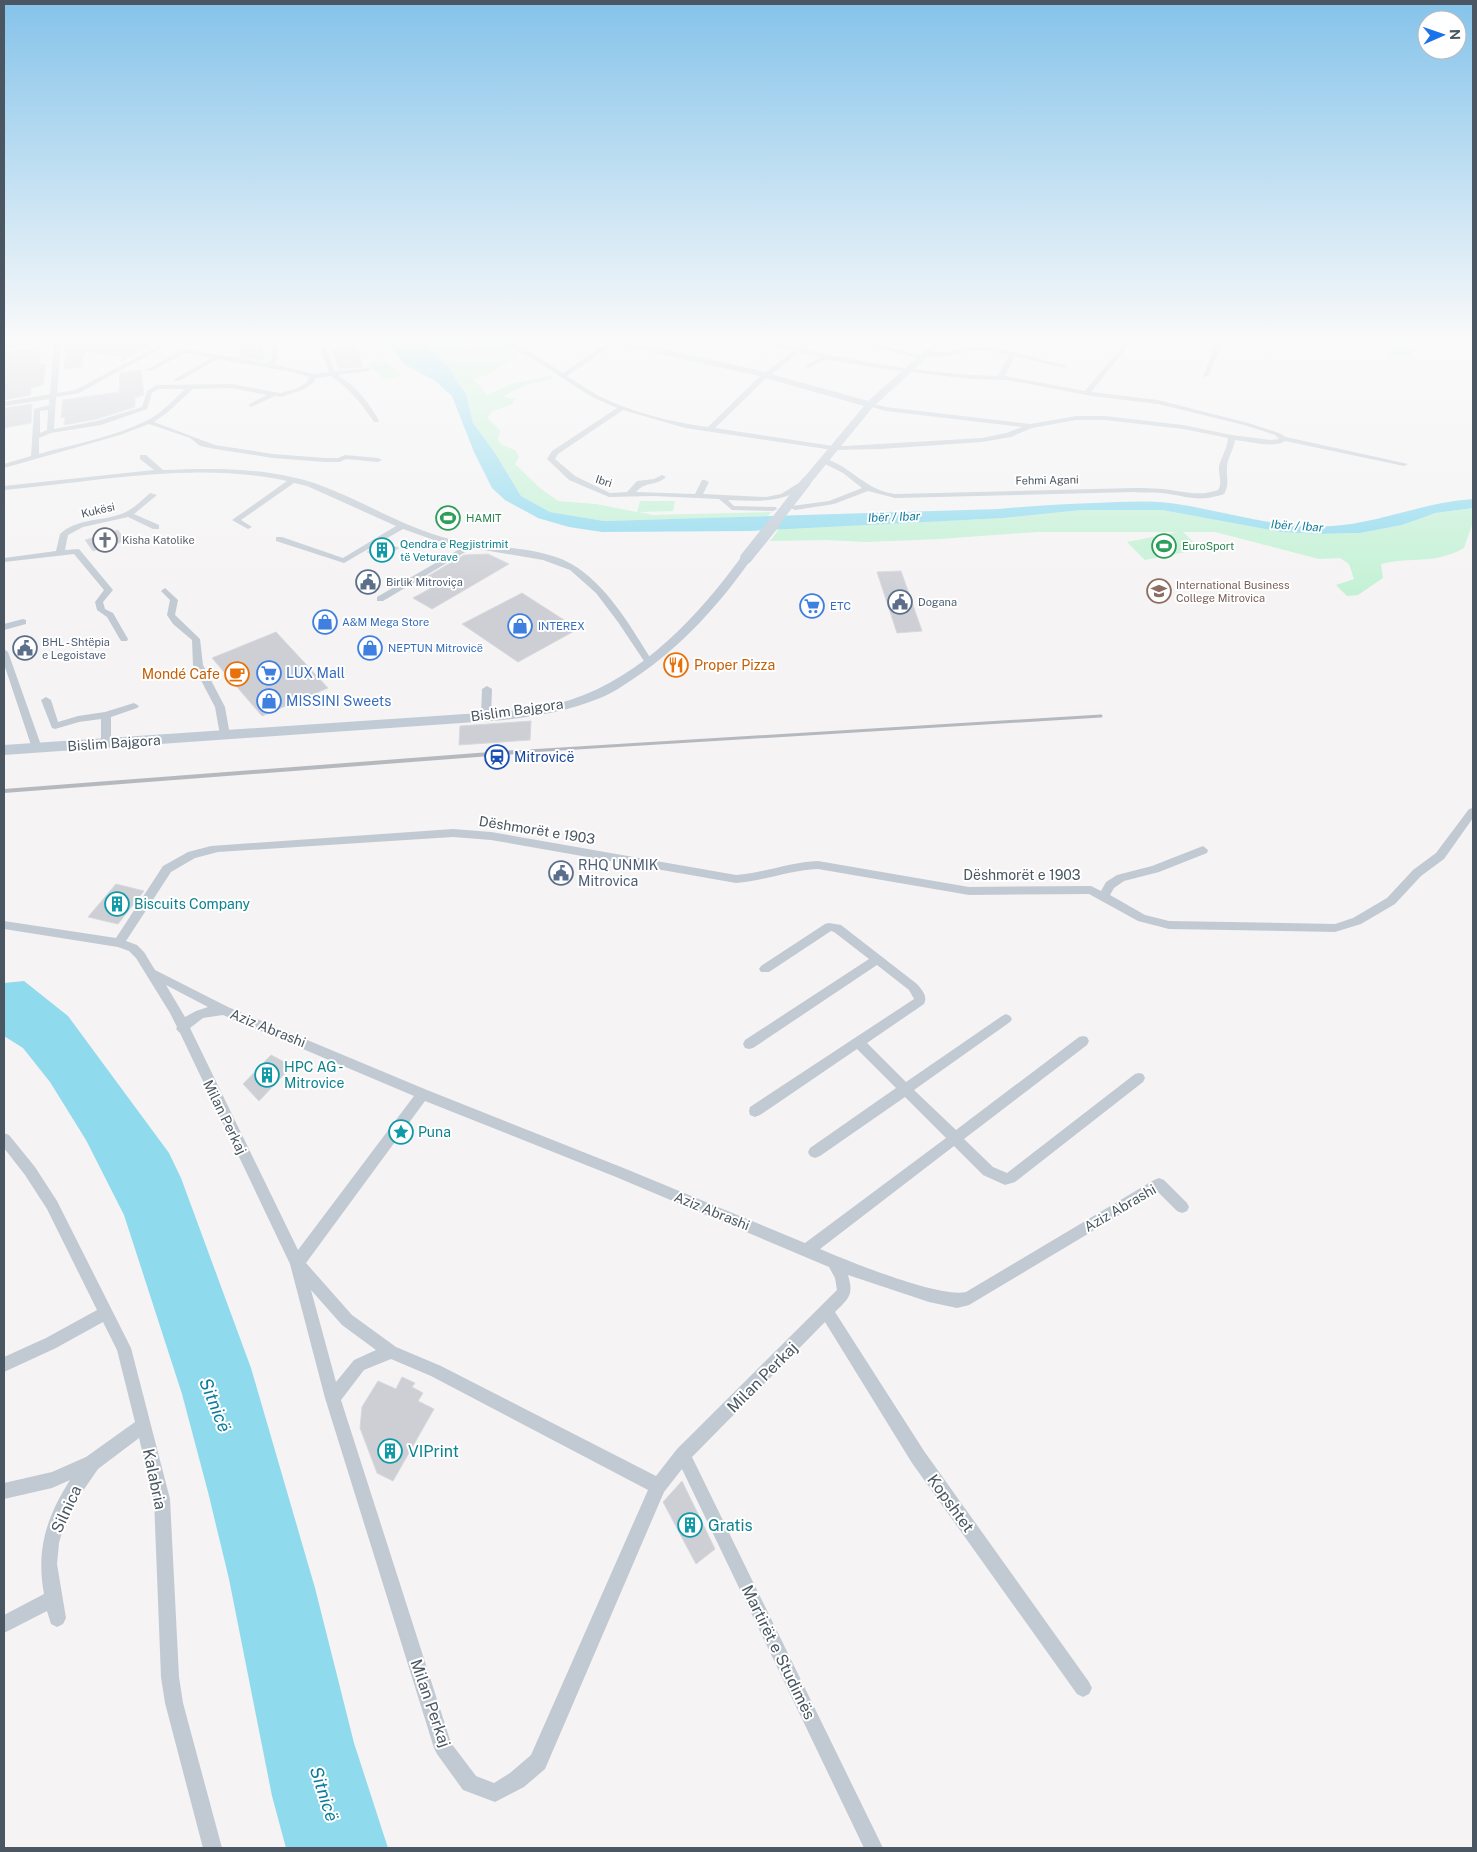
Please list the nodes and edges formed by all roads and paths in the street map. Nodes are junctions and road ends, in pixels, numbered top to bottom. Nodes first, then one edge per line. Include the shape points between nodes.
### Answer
1 (37, 425) edge
2 (51, 425) edge
3 (92, 425) edge
4 (140, 425) edge
5 (159, 425) edge
6 (596, 425) edge
7 (683, 425) edge
8 (714, 425) edge
9 (853, 425) edge
10 (1025, 425) edge
11 (1033, 425) edge
12 (1171, 425) edge
13 (1250, 425) edge
14 (1030, 426) junction
15 (709, 430) junction
16 (50, 431) junction
17 (37, 436) junction
18 (1232, 437) junction
19 (1284, 439) junction
20 (834, 448) junction
21 (36, 457) junction
22 (143, 457) dead end
23 (378, 460) dead end
24 (824, 460) junction
25 (1404, 464) dead end
26 (4, 466) edge
27 (162, 472) junction
28 (662, 477) dead end
29 (292, 481) junction
30 (705, 482) dead end
31 (806, 482) junction
32 (4, 488) edge
33 (866, 489) junction
34 (153, 495) dead end
35 (629, 495) junction
36 (698, 496) junction
37 (721, 497) junction
38 (795, 508) dead end
39 (773, 509) dead end
40 (128, 514) junction
41 (403, 525) junction
42 (248, 527) dead end
43 (156, 528) dead end
44 (279, 539) dead end
45 (472, 545) junction
46 (60, 553) junction
47 (4, 560) edge
48 (164, 591) dead end
49 (380, 599) dead end
50 (23, 622) dead end
51 (4, 627) edge
52 (124, 639) dead end
53 (4, 652) edge
54 (649, 662) junction
55 (487, 689) dead end
56 (46, 700) dead end
57 (134, 706) dead end
58 (106, 715) junction
59 (486, 716) junction
60 (225, 735) junction
61 (106, 743) junction
62 (36, 748) junction
63 (4, 750) edge
64 (1473, 811) edge
65 (1202, 850) dead end
66 (1104, 896) junction
67 (4, 925) edge
68 (119, 943) junction
69 (878, 959) junction
70 (765, 969) dead end
71 (151, 972) junction
72 (224, 1010) junction
73 (1006, 1019) dead end
74 (182, 1028) junction
75 (1084, 1041) dead end
76 (858, 1042) junction
77 (749, 1044) dead end
78 (1139, 1078) dead end
79 (904, 1088) junction
80 (423, 1094) junction
81 (755, 1111) dead end
82 (4, 1139) edge
83 (955, 1139) junction
84 (815, 1152) dead end
85 (1182, 1206) dead end
86 (808, 1250) junction
87 (833, 1261) junction
88 (297, 1263) junction
89 (107, 1312) junction
90 (827, 1312) junction
91 (391, 1352) junction
92 (4, 1365) edge
93 (333, 1398) junction
94 (142, 1426) junction
95 (684, 1455) junction
96 (92, 1463) junction
97 (658, 1486) junction
98 (4, 1491) edge
99 (54, 1598) junction
100 (57, 1618) dead end
101 (4, 1624) edge
102 (1083, 1688) dead end
103 (213, 1848) edge
104 (874, 1848) edge

1 - 17 street
2 - 16 street
3 - 16 street
4 - 21 street
5 - 23 street via 203,444 273,456
6 - 35 street, Ibri via 551,459 584,485 609,495
7 - 15 street
8 - 15 street
9 - 20 main road, Bislim Bajgora
10 - 14 street
11 - 14 street
12 - 18 street
13 - 19 street
14 - 20 street via 1016,433 979,439
15 - 20 street
16 - 17 street
17 - 21 street
18 - 19 street via 1271,442
18 - 33 street, Fehmi Agani via 1223,465 1224,487 1221,492 1209,496 1134,490 1020,491 911,497 888,496
19 - 25 street
20 - 24 main road, Bislim Bajgora
21 - 26 street
22 - 27 street
24 - 31 main road, Bislim Bajgora
24 - 33 street, Fehmi Agani via 846,471
27 - 29 street via 240,474
27 - 32 street
28 - 35 street, Ibri via 640,483
29 - 41 street via 332,492
29 - 42 street via 236,520
30 - 36 street
31 - 37 street, Ibri via 776,498
31 - 54 main road, Bislim Bajgora, bridge via 704,614 683,636
33 - 38 street via 815,507
34 - 40 street, Kukësi
35 - 36 street, Ibri
36 - 37 street, Ibri
37 - 39 street, Ibri via 732,508
40 - 43 street, Kukësi
40 - 46 street, Kukësi via 69,530 64,534
41 - 44 street via 344,561
41 - 45 street via 439,539
45 - 49 street
45 - 54 street via 550,559 571,567 610,605
46 - 47 street
46 - 52 street via 76,551 94,569 109,590 99,602 102,610 110,615
48 - 60 street via 174,600 171,614 176,622 196,639 198,665 220,707
50 - 51 street
53 - 62 street
54 - 59 main road, Bislim Bajgora via 595,695 544,709
55 - 59 street
56 - 58 street via 55,726
57 - 58 street
58 - 61 street
59 - 60 main road, Bislim Bajgora
60 - 61 main road, Bislim Bajgora
61 - 62 main road, Bislim Bajgora
62 - 63 main road, Bislim Bajgora
64 - 66 street, Dëshmorët e 1903 via 1440,856 1417,873 1391,901 1342,926 1317,929 1169,925 1142,918
65 - 66 street via 1156,869 1121,878 1110,885
66 - 68 street, Dëshmorët e 1903 via 1084,889 969,891 818,865 736,879 491,836 453,833 218,848 191,855 167,869
67 - 68 street
68 - 71 street, Aziz Abrashi via 133,948
69 - 70 street via 844,932 829,927
69 - 76 street via 913,987 920,1001
69 - 77 street
71 - 72 street, Aziz Abrashi
71 - 74 street, Milan Perkaj
72 - 74 street, Aziz Abrashi via 204,1012 188,1020
72 - 80 street, Aziz Abrashi
73 - 79 street
74 - 88 street, Milan Perkaj
75 - 83 street
76 - 79 street
76 - 81 street
78 - 83 street via 1010,1178 988,1171
79 - 83 street
79 - 84 street
80 - 86 street, Aziz Abrashi
80 - 88 street
82 - 89 street, Kalabria via 52,1205
83 - 86 street
85 - 87 street, Aziz Abrashi via 1160,1184 970,1298 957,1301 929,1295
86 - 87 street, Aziz Abrashi
87 - 90 street, Milan Perkaj via 842,1277 844,1293
88 - 91 street, Milan Perkaj via 347,1320
88 - 93 street, Milan Perkaj
89 - 92 street
89 - 94 street, Kalabria via 124,1348
90 - 95 street, Milan Perkaj
90 - 102 street, Kopshtet via 918,1457
91 - 93 street via 359,1365
91 - 97 street, Milan Perkaj via 436,1371
93 - 97 street, Milan Perkaj via 443,1748 470,1783 495,1793 538,1762
94 - 96 street, Silnica
94 - 103 street, Kalabria via 162,1499 174,1703
95 - 97 street, Milan Perkaj
95 - 104 street, Martirët e Studimës
96 - 98 street, Silnica via 52,1480
96 - 99 street, Silnica via 69,1496 55,1525 48,1556
99 - 100 street, Silnica
99 - 101 street

